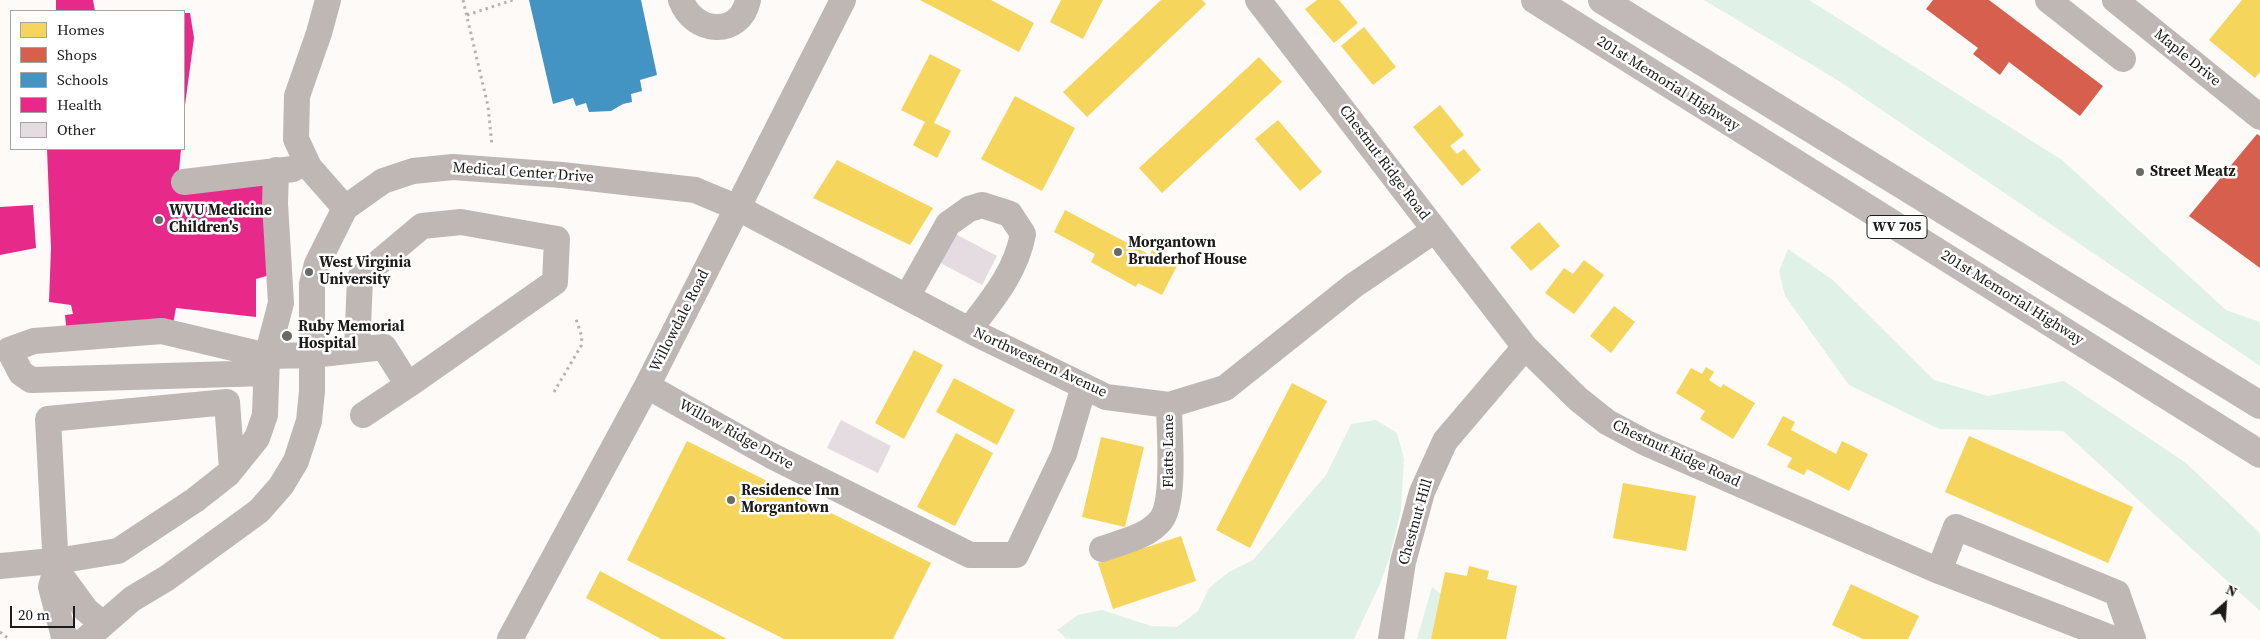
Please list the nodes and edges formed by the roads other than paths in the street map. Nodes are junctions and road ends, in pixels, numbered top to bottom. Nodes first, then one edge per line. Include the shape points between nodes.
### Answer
1 (328, 0) edge
2 (681, 0) edge
3 (748, 0) edge
4 (843, 0) edge
5 (1258, 0) edge
6 (1535, 0) edge
7 (1602, 0) edge
8 (2115, 0) edge
9 (2052, 1) edge
10 (2123, 59) dead end
11 (2258, 110) edge
12 (309, 167) junction
13 (276, 170) junction
14 (184, 182) dead end
15 (345, 208) junction
16 (738, 208) junction
17 (1436, 230) junction
18 (907, 297) junction
19 (969, 330) junction
20 (1525, 347) junction
21 (357, 350) junction
22 (312, 355) junction
23 (267, 364) junction
24 (408, 385) junction
25 (647, 386) junction
26 (1084, 386) junction
27 (1169, 405) junction
28 (2260, 406) edge
29 (363, 415) dead end
30 (2260, 454) edge
31 (232, 469) junction
32 (1102, 549) dead end
33 (56, 565) junction
34 (0, 566) edge
35 (1939, 571) junction
36 (94, 631) edge
37 (67, 639) edge
38 (510, 639) edge
39 (1391, 639) edge
40 (2114, 639) edge
41 (2133, 639) edge

1 - 12 street via 320,33 297,96 296,139
2 - 3 street via 691,18 712,28 733,22 741,15
4 - 16 street, Willowdale Road
5 - 17 street, Chestnut Ridge Road
6 - 30 main road, 201st Memorial Highway / WV 705
7 - 28 main road, WV 705
8 - 11 street, Maple Drive
9 - 10 street
12 - 13 street
12 - 15 street
13 - 14 street
13 - 23 street via 275,204 282,303
15 - 16 street, Medical Center Drive via 383,181 413,172 452,167 657,184 695,190
15 - 22 street, Medical Center Drive via 324,247 312,284
16 - 18 street, Northwestern Avenue
16 - 25 street, Willowdale Road
17 - 20 street, Chestnut Ridge Road
17 - 27 street, Northwestern Avenue via 1353,286 1225,388
18 - 19 street, Northwestern Avenue
18 - 19 street via 948,224 969,209 982,205 1010,214 1024,234 1021,245 1003,285
19 - 26 street, Northwestern Avenue
20 - 35 street, Chestnut Ridge Road via 1606,422 1646,443
20 - 39 street, Chestnut Hill via 1445,441 1417,510 1403,562
21 - 22 street
21 - 24 street via 384,348
21 - 24 street via 360,278 422,226 461,222 557,239 555,282
22 - 23 street
22 - 36 street, Medical Center Drive via 312,391 306,435 296,462 281,486 258,511 167,578 132,598
23 - 23 street via 31,380 21,373 10,350 34,341 162,331
23 - 31 street via 265,415 257,438
24 - 29 street
25 - 26 street, Willow Ridge Drive via 770,455 970,555 1016,555 1064,454
25 - 38 street, Willowdale Road
26 - 27 street, Northwestern Avenue via 1106,397
27 - 32 street, Flatts Lane via 1170,492 1162,519 1144,533
31 - 33 street via 195,500 118,551
31 - 33 street via 227,402 48,419
33 - 34 street
33 - 36 street via 86,610
33 - 37 street via 51,587
35 - 40 street, Chestnut Ridge Road
35 - 41 street via 1956,527 2117,593

